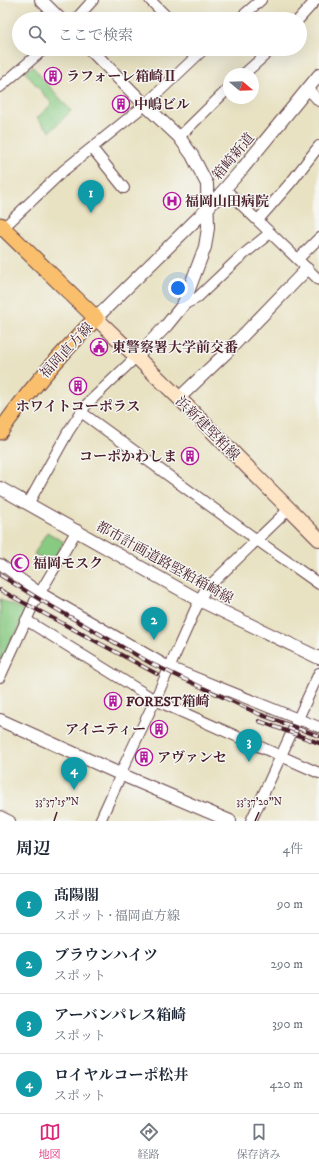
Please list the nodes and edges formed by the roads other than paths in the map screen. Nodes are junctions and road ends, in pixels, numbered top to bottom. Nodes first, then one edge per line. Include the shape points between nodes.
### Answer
1 (41, 0) edge
2 (93, 0) edge
3 (150, 0) edge
4 (261, 0) edge
5 (316, 0) edge
6 (53, 12) edge
7 (82, 12) edge
8 (162, 12) edge
9 (247, 12) edge
10 (305, 12) edge
11 (36, 56) edge
12 (97, 56) edge
13 (195, 56) edge
14 (264, 56) edge
15 (251, 68) edge
16 (319, 75) edge
17 (0, 87) edge
18 (308, 89) junction
19 (223, 94) edge
20 (319, 101) edge
21 (145, 105) junction
22 (179, 137) junction
23 (319, 146) edge
24 (92, 148) junction
25 (124, 188) dead end
26 (225, 188) junction
27 (207, 209) junction
28 (258, 220) junction
29 (1, 228) edge
30 (270, 233) junction
31 (319, 238) edge
32 (298, 259) junction
33 (307, 269) junction
34 (319, 280) edge
35 (183, 305) junction
36 (96, 318) junction
37 (136, 358) junction
38 (179, 398) junction
39 (81, 412) junction
40 (0, 432) edge
41 (0, 488) edge
42 (28, 504) junction
43 (290, 509) junction
44 (77, 530) junction
45 (319, 539) edge
46 (257, 540) junction
47 (0, 564) edge
48 (319, 584) edge
49 (39, 592) junction
50 (199, 600) junction
51 (26, 620) junction
52 (319, 658) edge
53 (169, 668) junction
54 (319, 673) edge
55 (0, 677) edge
56 (155, 700) junction
57 (298, 719) junction
58 (0, 720) edge
59 (319, 727) edge
60 (282, 756) junction
61 (319, 773) edge
62 (120, 774) junction
63 (0, 816) edge
64 (10, 821) edge
65 (100, 821) edge
66 (230, 821) edge
67 (251, 821) edge

1 - 6 street
2 - 7 street
3 - 8 street
4 - 9 street
5 - 10 street
11 - 17 street
12 - 21 street
13 - 21 street
14 - 15 street
16 - 18 street, 箱崎新道
18 - 20 street
18 - 26 street, 箱崎新道
19 - 22 street
21 - 22 street
21 - 24 street
22 - 27 street via 207,184
23 - 28 street
24 - 25 street
24 - 29 street via 63,170
26 - 27 street, 箱崎新道
26 - 28 street
27 - 35 street via 208,228 204,247
27 - 36 street, 箱崎新道
28 - 30 street
29 - 36 main road, 福岡直方線
30 - 32 street
30 - 35 street via 197,298
31 - 32 street
32 - 33 street
33 - 34 street
33 - 38 street
35 - 37 street
36 - 37 main road, 浜新建堅粕線
36 - 40 main road, 福岡直方線 via 32,388
37 - 38 main road, 浜新建堅粕線
37 - 39 street
38 - 43 main road, 浜新建堅粕線
39 - 42 street
39 - 46 street
41 - 42 street, 都市計画道路堅粕箱崎線
42 - 44 street, 都市計画道路堅粕箱崎線
43 - 45 main road, 浜新建堅粕線
43 - 46 street
44 - 49 street
44 - 50 street, 都市計画道路堅粕箱崎線
46 - 48 street
46 - 50 street via 205,590
47 - 49 street
49 - 51 street
49 - 53 street
50 - 52 street, 都市計画道路堅粕箱崎線
50 - 53 street
51 - 55 street
51 - 56 street
53 - 56 street
53 - 57 street
54 - 57 street
56 - 60 street
56 - 62 street
57 - 59 street
57 - 60 street
58 - 62 street
60 - 61 street
60 - 67 street
62 - 65 street
62 - 66 street
63 - 64 street

